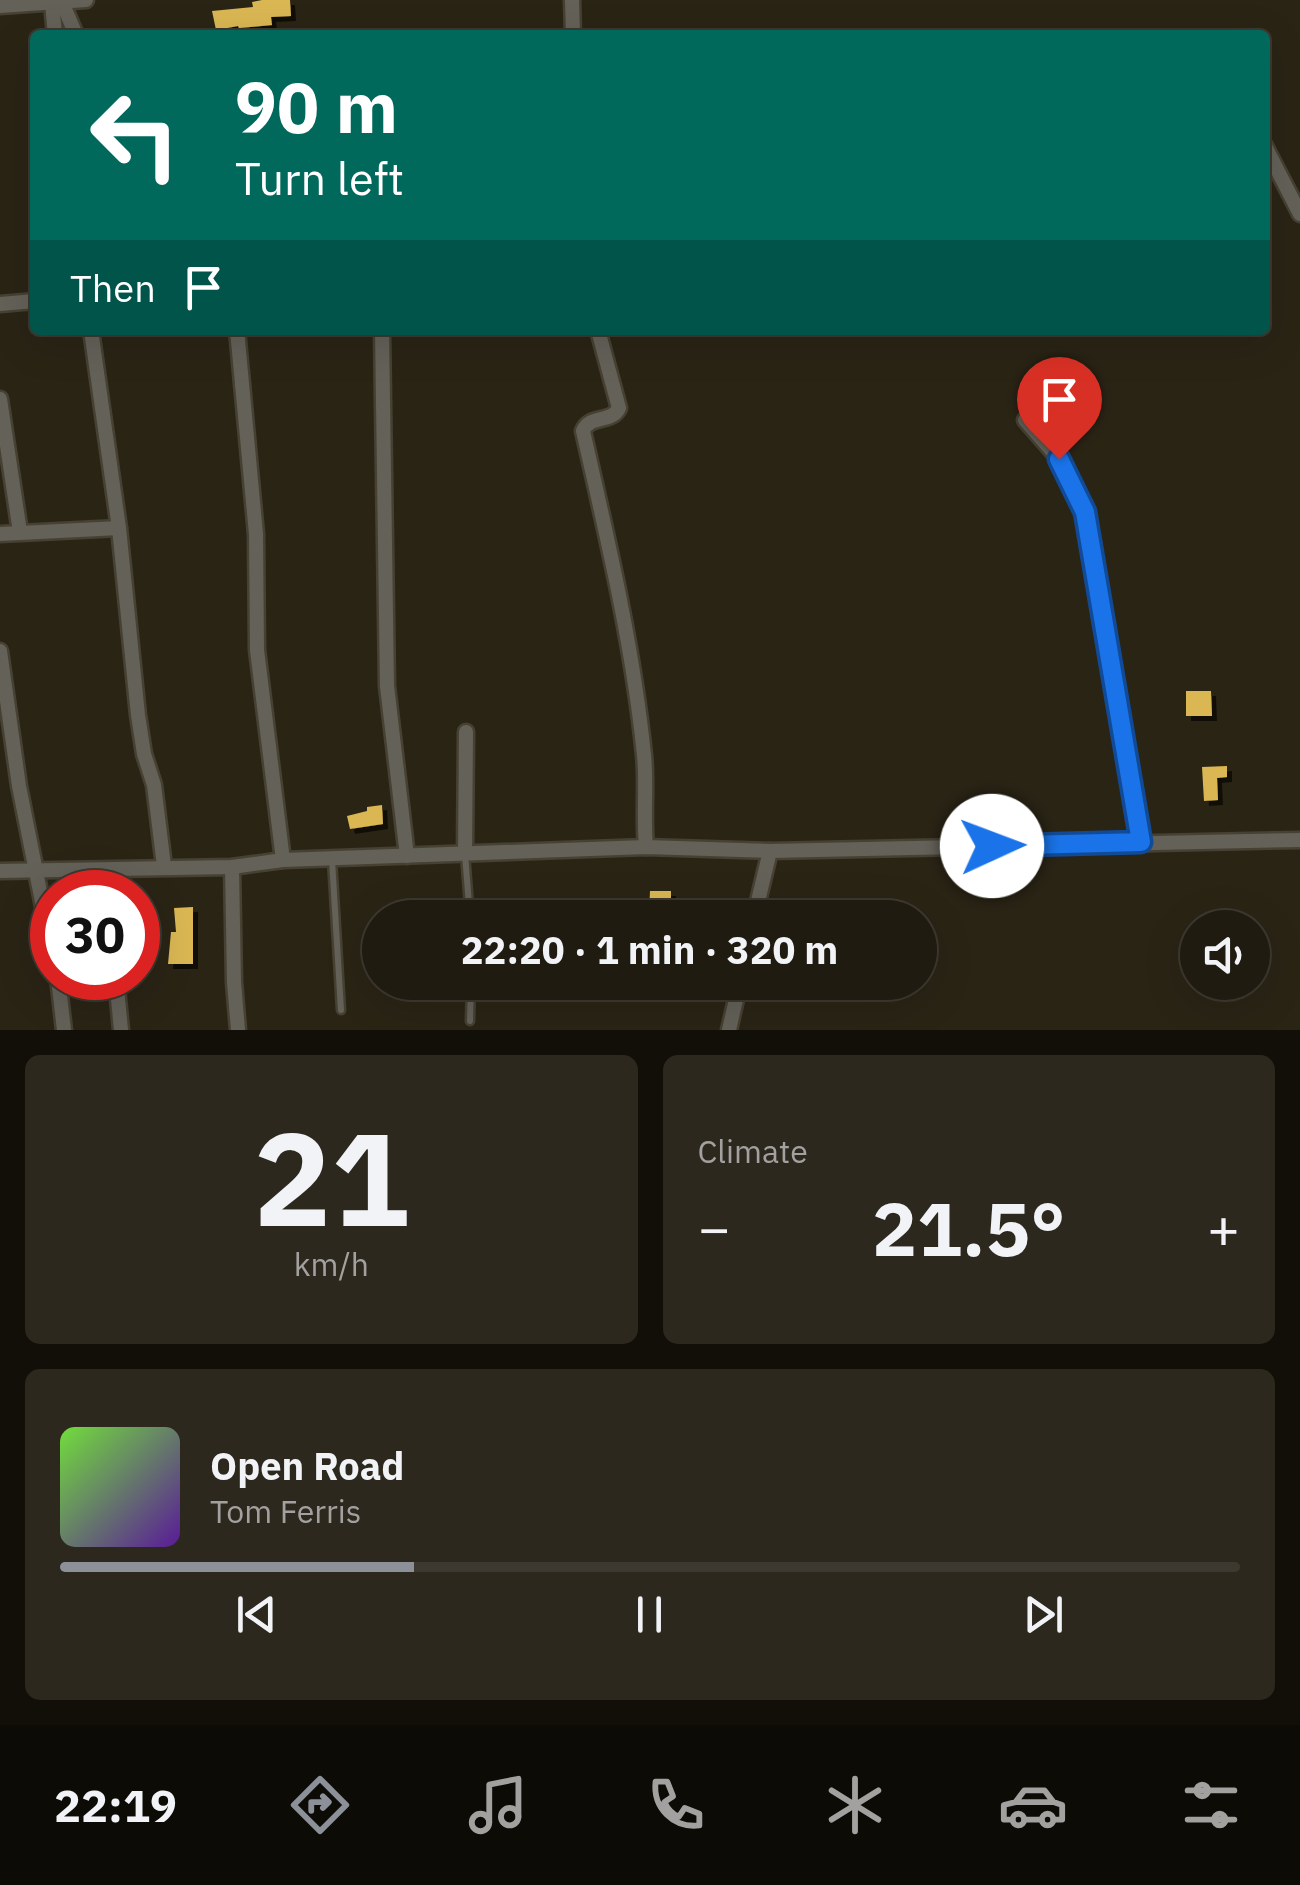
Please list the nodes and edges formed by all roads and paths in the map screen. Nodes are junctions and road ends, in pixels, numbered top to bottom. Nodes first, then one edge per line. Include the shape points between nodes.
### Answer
1 (86, 0) edge
2 (572, 0) edge
3 (57, 2) edge
4 (0, 6) edge
5 (54, 30) edge
6 (73, 30) edge
7 (572, 30) edge
8 (1270, 156) edge
9 (1300, 214) edge
10 (30, 301) edge
11 (0, 304) edge
12 (93, 335) edge
13 (237, 335) edge
14 (382, 335) edge
15 (599, 335) edge
16 (0, 398) edge
17 (1026, 420) dead end
18 (119, 528) junction
19 (20, 532) junction
20 (0, 534) edge
21 (0, 652) edge
22 (466, 732) dead end
23 (1300, 840) edge
24 (1141, 842) junction
25 (646, 846) junction
26 (770, 851) junction
27 (465, 854) junction
28 (407, 856) junction
29 (284, 860) junction
30 (332, 860) junction
31 (164, 866) junction
32 (232, 868) junction
33 (35, 869) junction
34 (70, 870) edge
35 (118, 870) edge
36 (0, 871) edge
37 (469, 900) edge
38 (758, 900) edge
39 (61, 1000) edge
40 (118, 1000) edge
41 (470, 1000) edge
42 (736, 1000) edge
43 (342, 1010) dead end
44 (470, 1022) dead end
45 (64, 1030) edge
46 (120, 1030) edge
47 (238, 1030) edge
48 (729, 1030) edge

1 - 3 street
2 - 7 street
3 - 4 street
3 - 5 street
3 - 6 street
8 - 9 street
10 - 11 street
12 - 18 street
13 - 29 street via 256,534 257,650
14 - 28 street via 386,686
15 - 25 street via 619,408 584,430 634,682
16 - 19 street
17 - 24 street via 1059,459 1085,512
18 - 19 street
18 - 31 street via 141,734
19 - 20 street
21 - 33 street
22 - 27 street
23 - 24 street
24 - 26 street
25 - 26 street
25 - 27 street
26 - 38 street
27 - 28 street
27 - 37 lane
28 - 30 street
29 - 30 street
29 - 32 street
30 - 43 lane
31 - 32 street
31 - 35 street
32 - 47 street
33 - 34 street
33 - 36 street
39 - 45 street
40 - 46 street
41 - 44 lane
42 - 48 street

